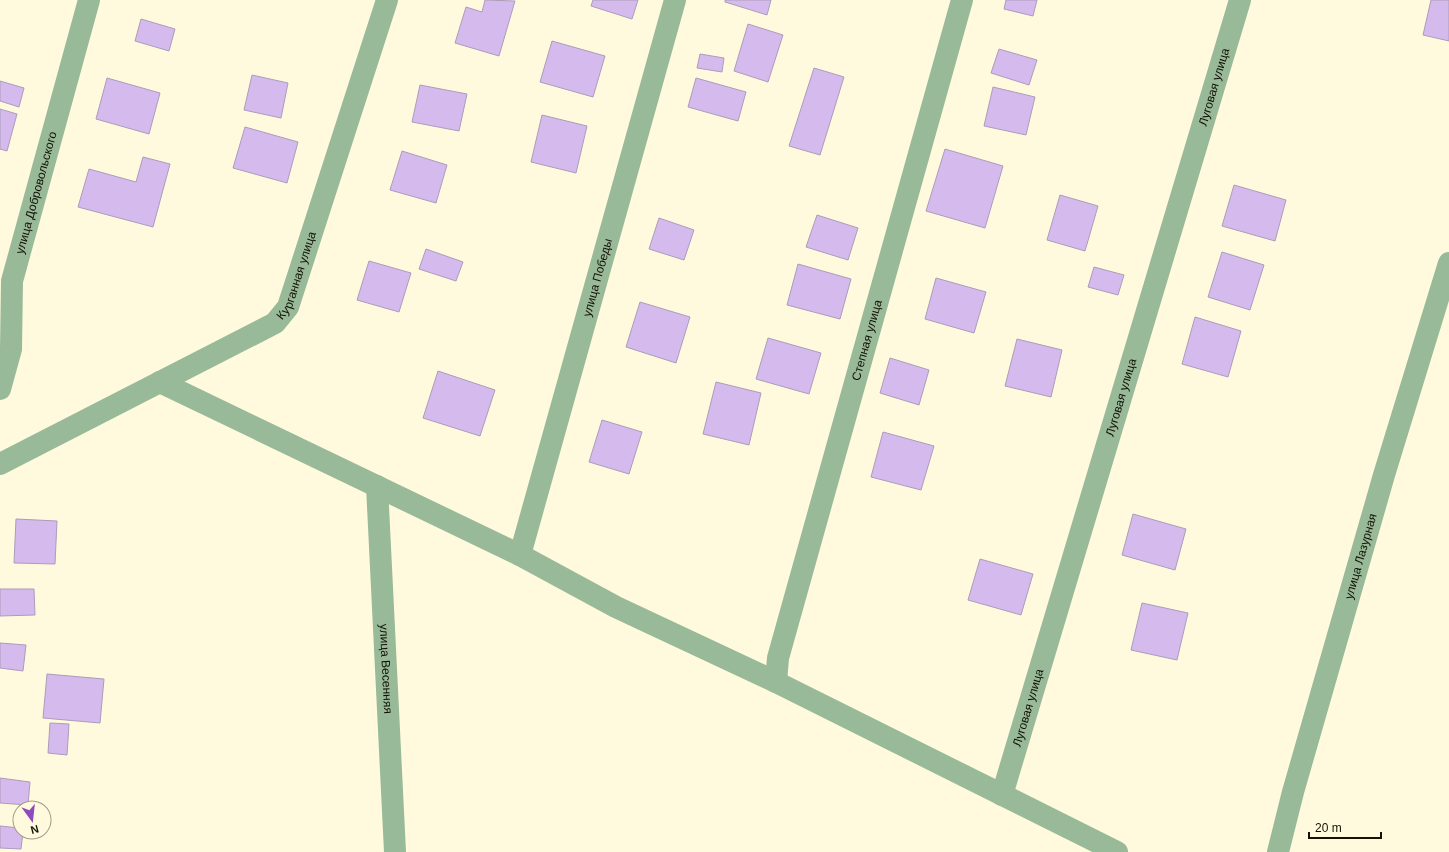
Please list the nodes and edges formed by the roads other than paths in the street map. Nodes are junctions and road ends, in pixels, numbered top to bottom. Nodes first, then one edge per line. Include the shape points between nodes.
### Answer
1 (89, 0) edge
2 (387, 0) edge
3 (675, 0) edge
4 (962, 0) edge
5 (1240, 0) edge
6 (1449, 262) edge
7 (6, 277) edge
8 (160, 382) junction
9 (0, 389) edge
10 (0, 464) edge
11 (377, 486) junction
12 (520, 555) junction
13 (776, 682) junction
14 (1002, 795) junction
15 (395, 852) edge
16 (1117, 852) edge
17 (1278, 852) edge

1 - 7 street, улица Добровольского
2 - 8 street, Курганная улица via 288,307 275,324
3 - 12 street, улица Победы
4 - 13 street, Степная улица via 778,658
5 - 14 street, Луговая улица
6 - 17 street, улица Лазурная via 1377,497
7 - 9 street, улица Добровольского via 11,349
8 - 10 street, Курганная улица
8 - 11 street
11 - 12 street
11 - 15 street, улица Весенняя
12 - 13 street via 616,607
13 - 14 street
14 - 16 street

